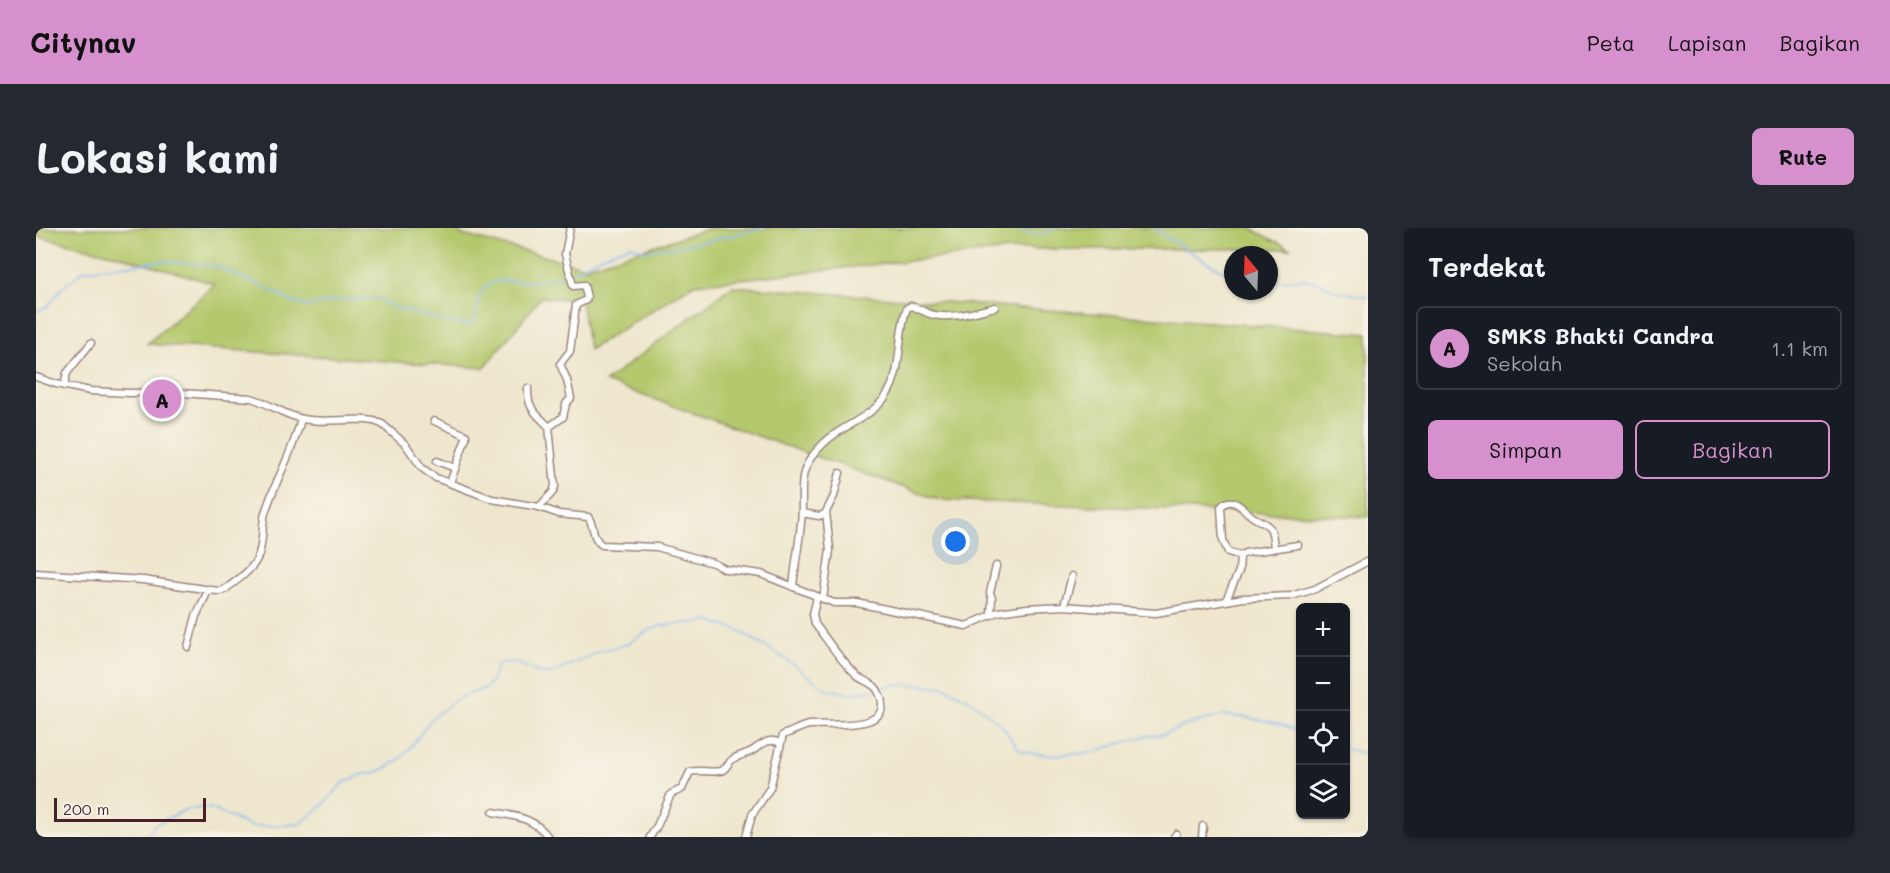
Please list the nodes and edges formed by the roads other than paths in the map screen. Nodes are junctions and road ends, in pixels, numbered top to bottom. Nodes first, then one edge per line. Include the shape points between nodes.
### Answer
1 (570, 228) edge
2 (995, 307) dead end
3 (91, 343) dead end
4 (36, 377) edge
5 (64, 386) junction
6 (528, 388) dead end
7 (301, 419) junction
8 (434, 421) dead end
9 (549, 427) junction
10 (437, 461) dead end
11 (455, 468) junction
12 (840, 473) dead end
13 (450, 483) junction
14 (539, 507) junction
15 (826, 512) junction
16 (802, 513) junction
17 (1298, 545) dead end
18 (1274, 547) junction
19 (1240, 556) junction
20 (1368, 561) edge
21 (996, 566) dead end
22 (36, 573) edge
23 (1072, 576) dead end
24 (793, 587) junction
25 (209, 589) junction
26 (820, 598) junction
27 (1226, 600) junction
28 (1064, 606) junction
29 (991, 614) junction
30 (188, 646) dead end
31 (780, 743) junction
32 (494, 812) dead end
33 (1203, 826) dead end
34 (548, 837) edge
35 (650, 837) edge
36 (746, 837) edge
37 (1202, 837) edge

1 - 9 street via 565,254 571,279 573,286 584,285 587,297 576,305 570,351 560,364 571,398 563,417
2 - 16 street via 943,316 908,308 891,388 877,407 825,441 807,462 801,482
3 - 5 street via 68,373
4 - 5 street
5 - 7 street via 115,393 250,398
6 - 9 street via 528,403
7 - 13 street via 377,422 402,441 430,475
7 - 25 street via 266,512 256,560 224,590
8 - 11 street via 466,435
9 - 14 street via 555,486
10 - 11 street
11 - 13 street
12 - 15 street
13 - 14 street via 492,499
14 - 24 street via 588,517 602,545 657,547 725,569 761,574
15 - 16 street via 820,516
15 - 26 street via 830,550
16 - 24 street
17 - 18 street
18 - 19 street
18 - 19 street via 1268,526 1238,504 1226,502 1221,507 1223,540 1228,552
19 - 27 street via 1239,571
20 - 27 street via 1304,593
21 - 29 street via 990,593
22 - 25 street via 148,580
23 - 28 street
24 - 26 street
25 - 30 street
26 - 29 street via 862,603 966,626
26 - 31 street via 813,614 815,624 858,677 876,689 882,706 875,717 843,725 806,726 783,735
27 - 28 street via 1156,613
28 - 29 street
31 - 35 street via 773,740 758,745 716,772 690,772 682,789 671,794
31 - 36 street via 770,788 752,815
32 - 34 street via 529,820
33 - 37 street

